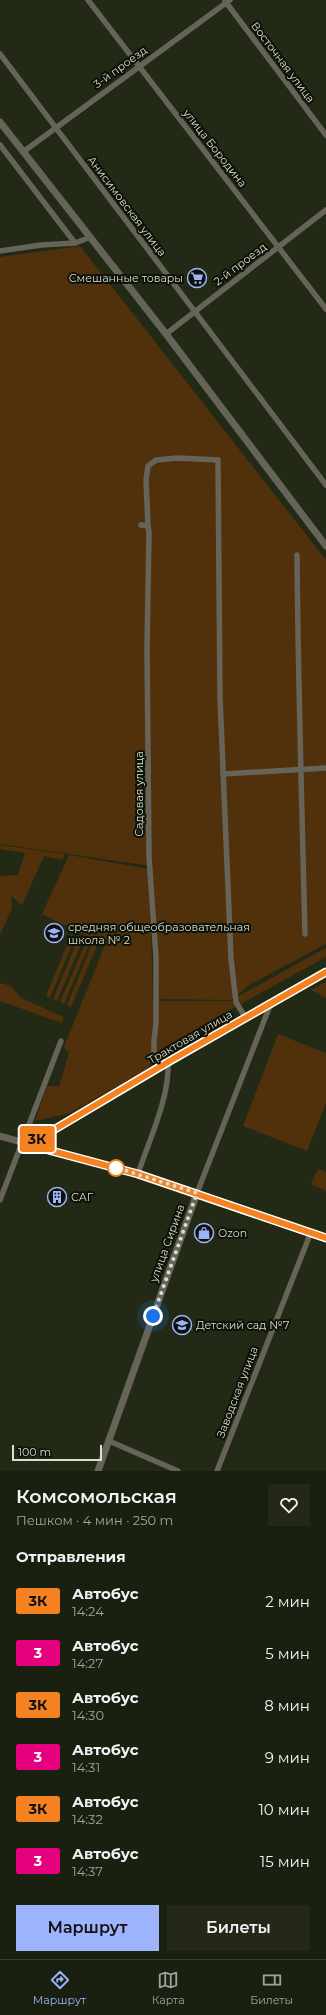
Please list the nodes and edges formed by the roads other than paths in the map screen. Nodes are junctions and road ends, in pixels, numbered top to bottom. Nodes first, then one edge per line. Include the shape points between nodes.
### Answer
1 (88, 0) edge
2 (227, 1) edge
3 (0, 54) edge
4 (138, 66) junction
5 (0, 122) edge
6 (55, 128) junction
7 (326, 135) edge
8 (0, 145) edge
9 (23, 152) junction
10 (326, 210) edge
11 (91, 237) junction
12 (75, 243) junction
13 (280, 247) junction
14 (0, 250) edge
15 (326, 309) edge
16 (194, 312) junction
17 (166, 334) junction
18 (326, 485) edge
19 (141, 525) dead end
20 (148, 526) junction
21 (326, 546) edge
22 (297, 555) dead end
23 (326, 768) edge
24 (301, 770) junction
25 (223, 774) junction
26 (305, 934) dead end
27 (326, 972) edge
28 (271, 1002) junction
29 (245, 1017) junction
30 (61, 1041) dead end
31 (168, 1062) junction
32 (157, 1068) junction
33 (0, 1136) edge
34 (22, 1143) junction
35 (138, 1174) junction
36 (197, 1193) junction
37 (0, 1200) edge
38 (312, 1232) junction
39 (326, 1238) edge
40 (109, 1441) junction
41 (98, 1471) edge
42 (178, 1471) edge
43 (217, 1471) edge

1 - 4 street, улица Бородина
2 - 4 street, 3-й проезд
2 - 7 street, Восточная улица
3 - 6 street, Анисимовская улица
4 - 6 street, 3-й проезд
4 - 13 street, улица Бородина
5 - 9 street
6 - 9 street, 3-й проезд
6 - 16 street, Анисимовская улица
8 - 12 street
9 - 11 street
10 - 13 street, 2-й проезд
11 - 12 street
11 - 17 street
12 - 14 street
13 - 15 street, улица Бородина
13 - 16 street, 2-й проезд
16 - 17 street, 2-й проезд
16 - 18 street, Анисимовская улица
17 - 21 street
19 - 20 street
20 - 25 street, Садовая улица via 148,466 156,460 178,458 218,460
20 - 32 street, Садовая улица via 150,857 156,957 154,1053
22 - 24 street
23 - 24 street
24 - 25 street
24 - 26 street
25 - 29 street via 231,959 236,1002
27 - 28 street, Трактовая улица
28 - 29 street, Трактовая улица
28 - 36 street, улица Сирина
29 - 31 street, Трактовая улица
30 - 34 street
31 - 32 street, Трактовая улица
31 - 35 street via 169,1072 164,1096
32 - 34 street, Трактовая улица via 40,1138
33 - 34 street
34 - 35 street
34 - 37 street
35 - 36 street
36 - 38 street
36 - 40 street, улица Сирина
38 - 39 street
38 - 43 street, Заводская улица
40 - 41 street, улица Сирина
40 - 42 street

